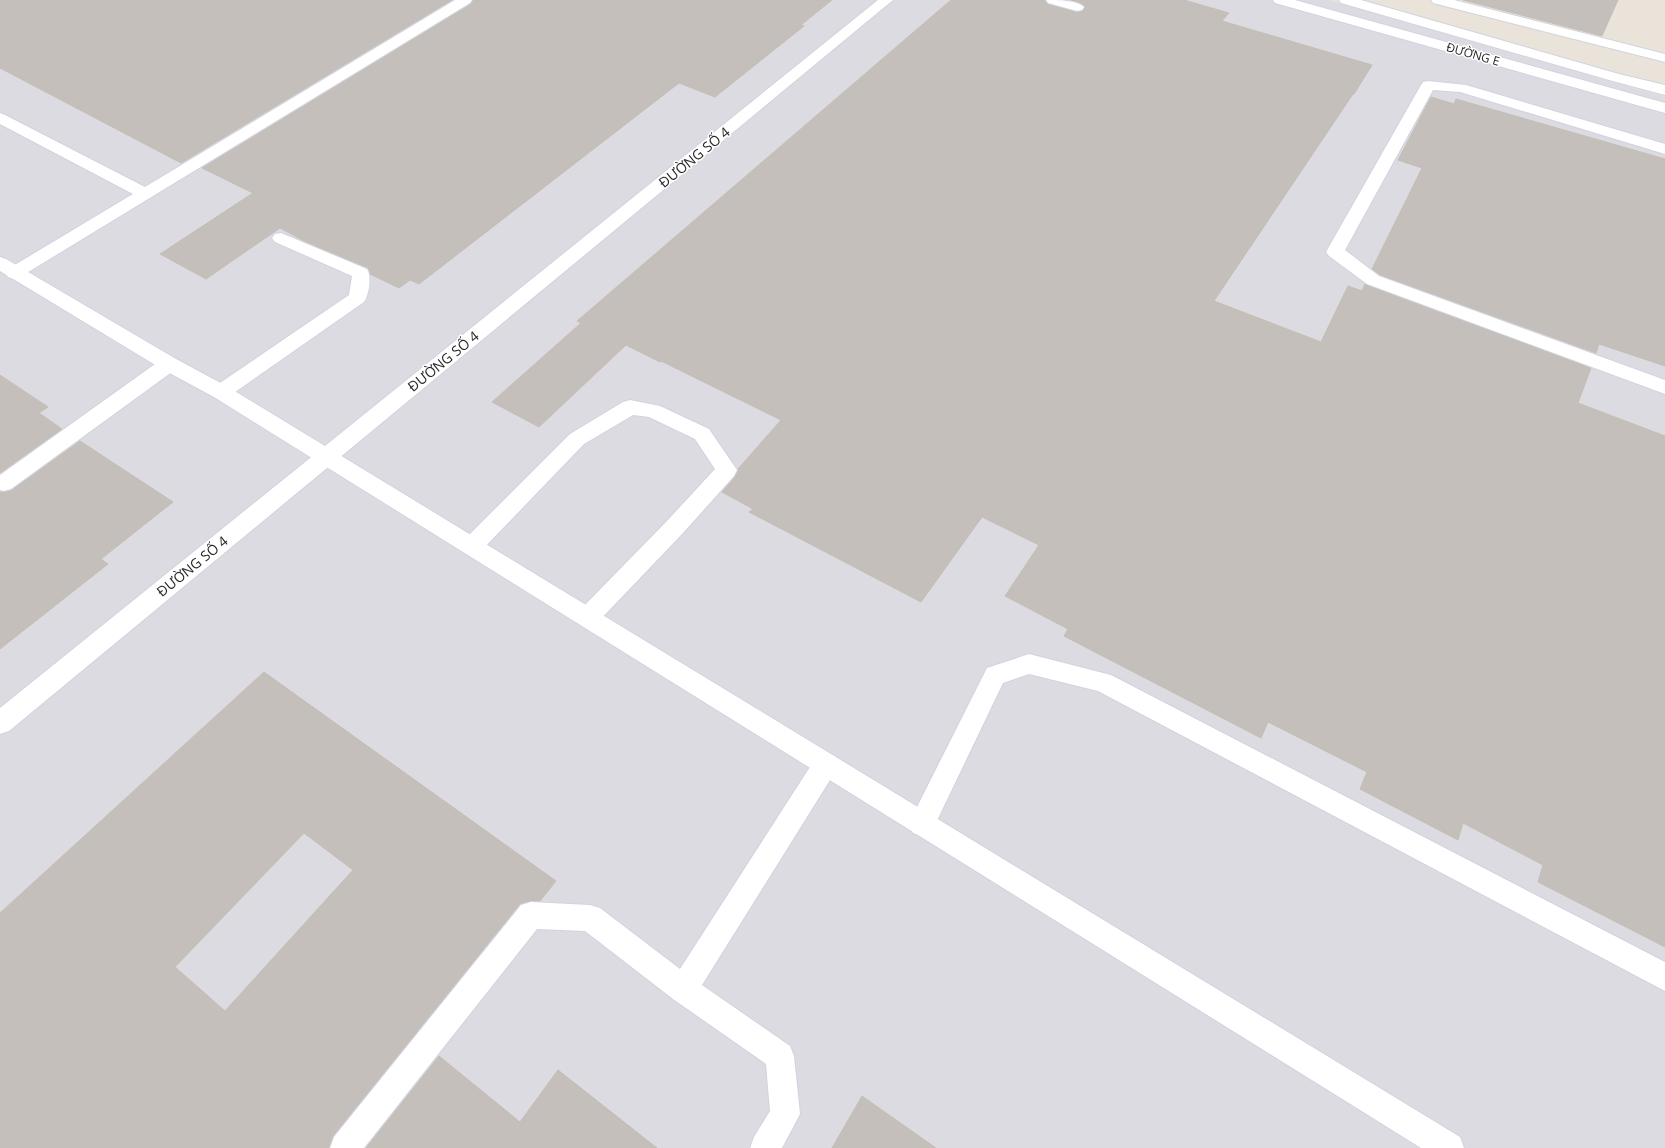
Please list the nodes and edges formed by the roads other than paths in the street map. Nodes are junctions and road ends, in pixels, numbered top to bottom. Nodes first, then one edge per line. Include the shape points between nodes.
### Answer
1 (465, 0) edge
2 (886, 0) edge
3 (1053, 0) edge
4 (1280, 0) edge
5 (1346, 0) edge
6 (1438, 0) edge
7 (1077, 7) dead end
8 (1665, 58) edge
9 (1665, 90) edge
10 (1665, 108) edge
11 (0, 118) edge
12 (1665, 149) edge
13 (144, 193) junction
14 (281, 238) dead end
15 (7, 268) edge
16 (169, 364) junction
17 (1665, 387) edge
18 (221, 392) junction
19 (326, 457) junction
20 (4, 483) dead end
21 (472, 546) junction
22 (588, 617) junction
23 (0, 722) edge
24 (826, 764) junction
25 (922, 824) junction
26 (1665, 977) edge
27 (683, 989) junction
28 (345, 1148) edge
29 (765, 1148) edge
30 (1450, 1148) edge

1 - 13 street
2 - 19 street, ĐƯỜNG SỐ 4
3 - 7 street
4 - 10 street, ĐƯỜNG E
5 - 9 street
6 - 8 street
11 - 13 street
12 - 17 street via 1461,88 1428,85 1335,252 1373,280
13 - 15 street
14 - 18 street via 361,273 358,298
15 - 16 street
16 - 18 street
16 - 20 street
18 - 19 street
19 - 21 street
19 - 23 street, ĐƯỜNG SỐ 4
21 - 22 street
21 - 22 street via 577,439 630,407 653,411 702,434 727,470
22 - 24 street
24 - 25 street
24 - 27 street
25 - 26 street via 994,674 1029,664 1103,682
25 - 30 street
27 - 28 street via 590,918 531,915
27 - 29 street via 780,1056 785,1114

